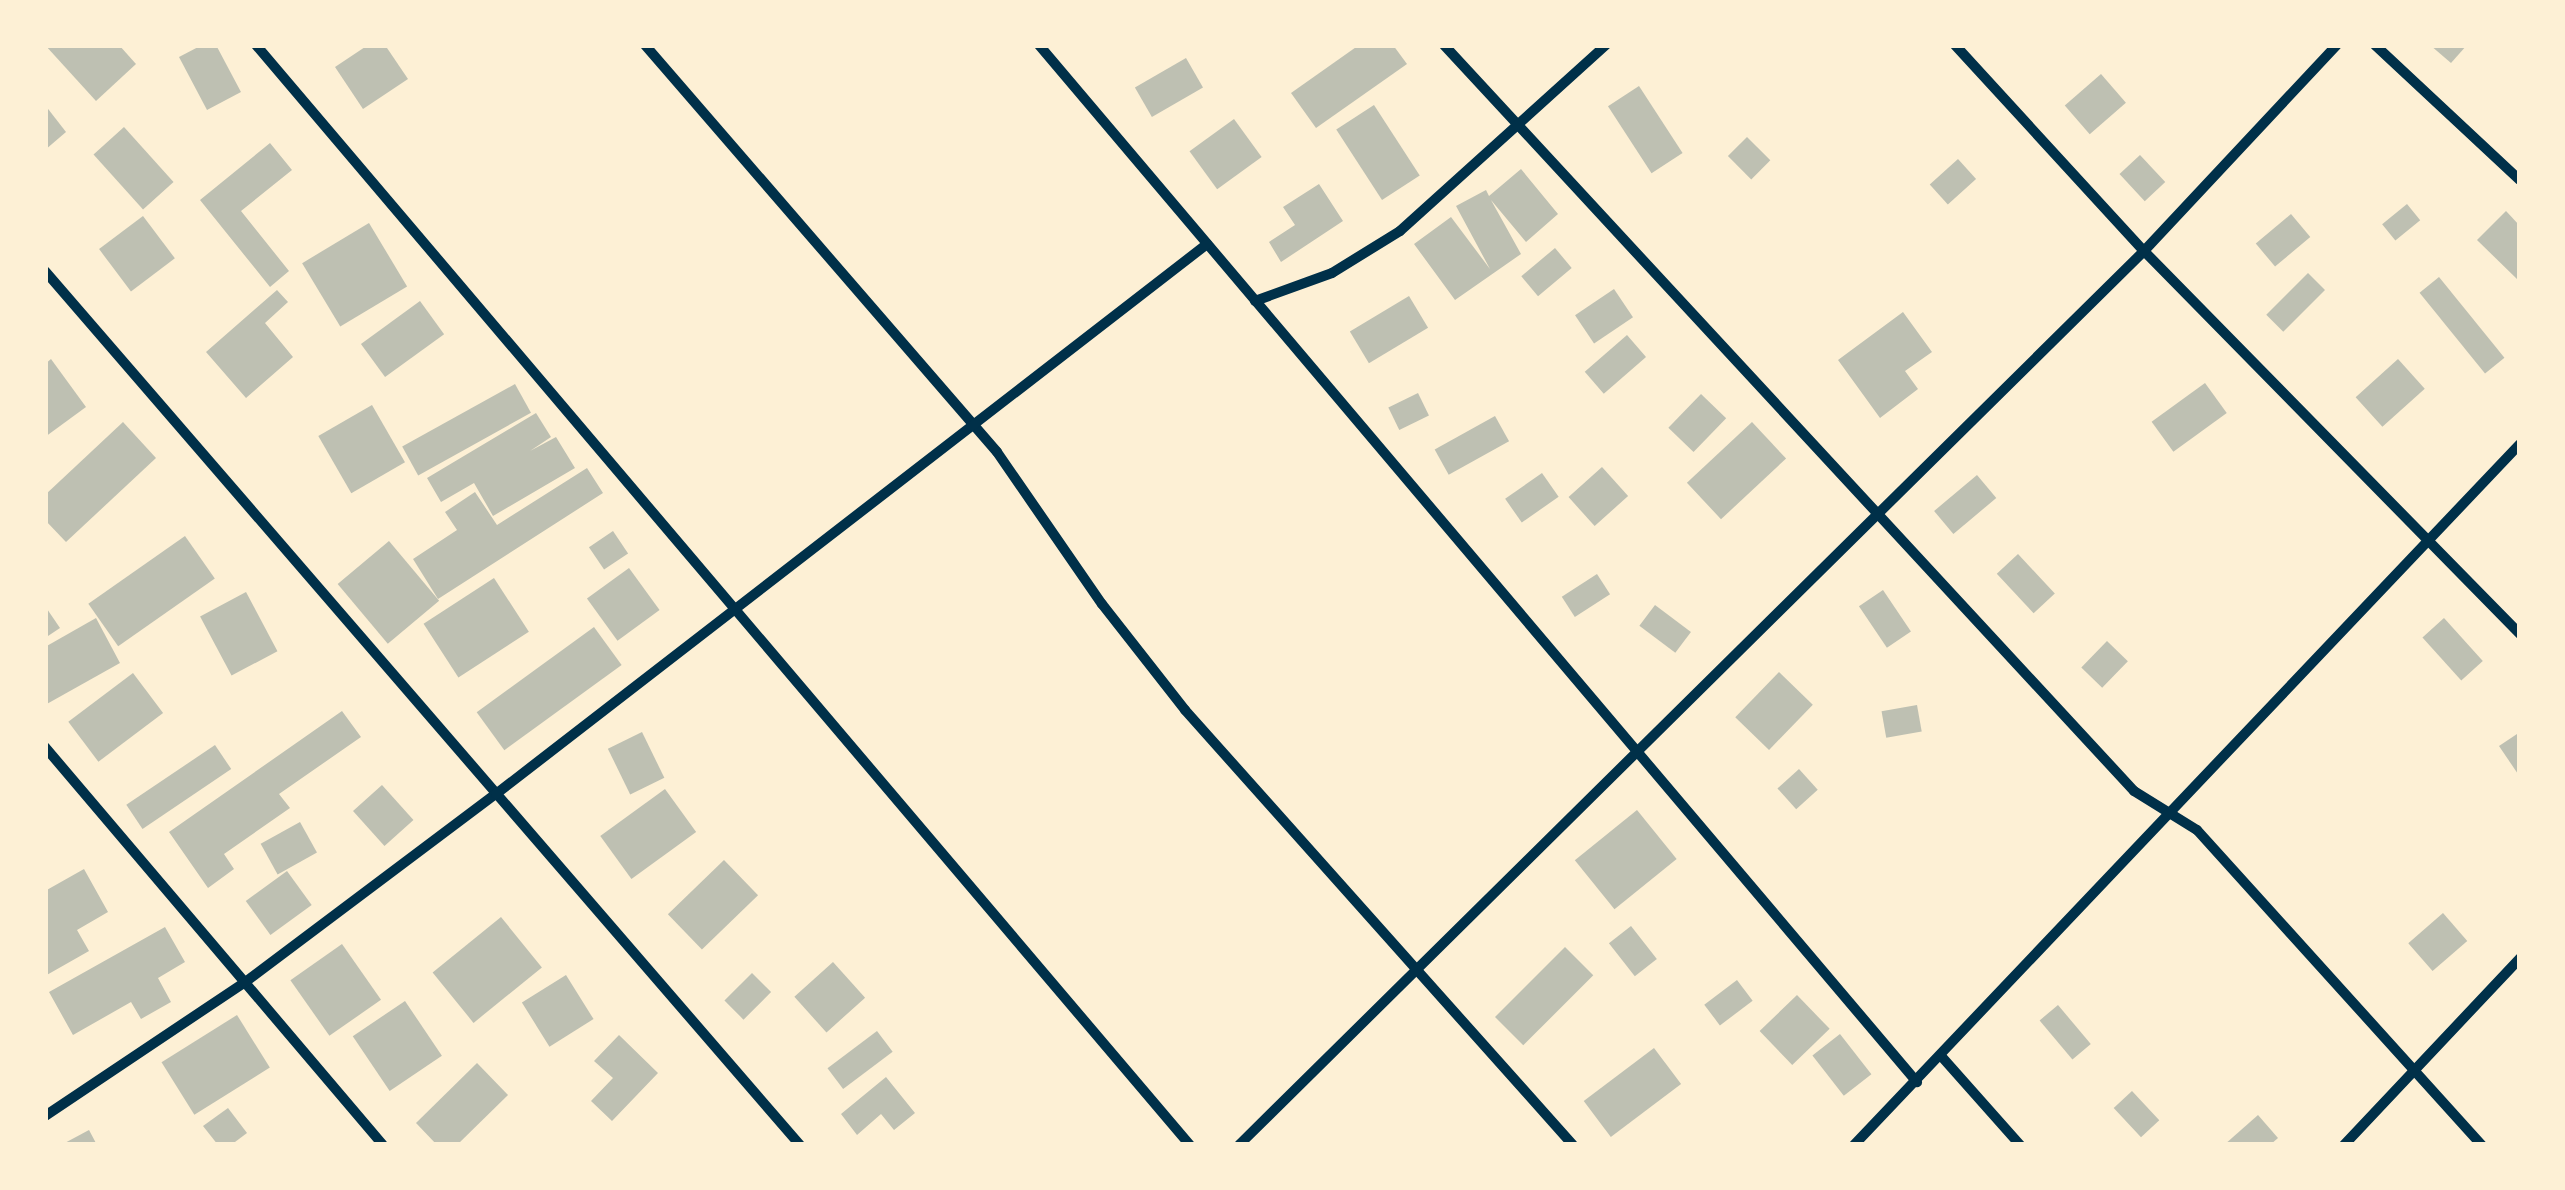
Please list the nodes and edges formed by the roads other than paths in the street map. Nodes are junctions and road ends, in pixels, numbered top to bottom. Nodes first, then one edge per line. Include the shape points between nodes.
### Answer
1 (256, 45) edge
2 (646, 45) edge
3 (1040, 45) edge
4 (1444, 45) edge
5 (1606, 45) edge
6 (1955, 45) edge
7 (2337, 45) edge
8 (2375, 45) edge
9 (1521, 126) junction
10 (2520, 180) edge
11 (1207, 244) junction
12 (2144, 251) junction
13 (45, 271) edge
14 (1255, 301) junction
15 (976, 428) junction
16 (2520, 444) edge
17 (1881, 512) junction
18 (2426, 542) junction
19 (734, 612) junction
20 (2520, 634) edge
21 (45, 747) edge
22 (1638, 756) junction
23 (496, 794) junction
24 (2169, 813) junction
25 (2520, 958) edge
26 (1417, 970) junction
27 (244, 983) junction
28 (1942, 1057) junction
29 (2417, 1074) junction
30 (1917, 1082) junction
31 (45, 1116) edge
32 (382, 1145) edge
33 (800, 1145) edge
34 (1190, 1145) edge
35 (1239, 1145) edge
36 (1573, 1145) edge
37 (1854, 1145) edge
38 (2020, 1145) edge
39 (2344, 1145) edge
40 (2482, 1145) edge

1 - 19 street
2 - 15 street
3 - 11 street
4 - 9 street
5 - 9 street
6 - 12 street
7 - 12 street
8 - 10 street
9 - 14 street via 1400,231 1332,273
9 - 17 street
11 - 14 street
11 - 15 street
12 - 17 street
12 - 18 street
13 - 23 street
14 - 22 street
15 - 19 street
15 - 26 street via 1185,710
16 - 18 street
17 - 22 street
17 - 24 street via 2134,791
18 - 20 street
18 - 24 street
19 - 23 street
19 - 34 street
21 - 27 street
22 - 26 street
22 - 30 street
23 - 27 street
23 - 33 street
24 - 28 street
24 - 29 street via 2196,830
25 - 29 street
26 - 35 street
26 - 36 street
27 - 31 street
27 - 32 street
28 - 30 street
28 - 38 street
29 - 39 street
29 - 40 street
30 - 37 street

